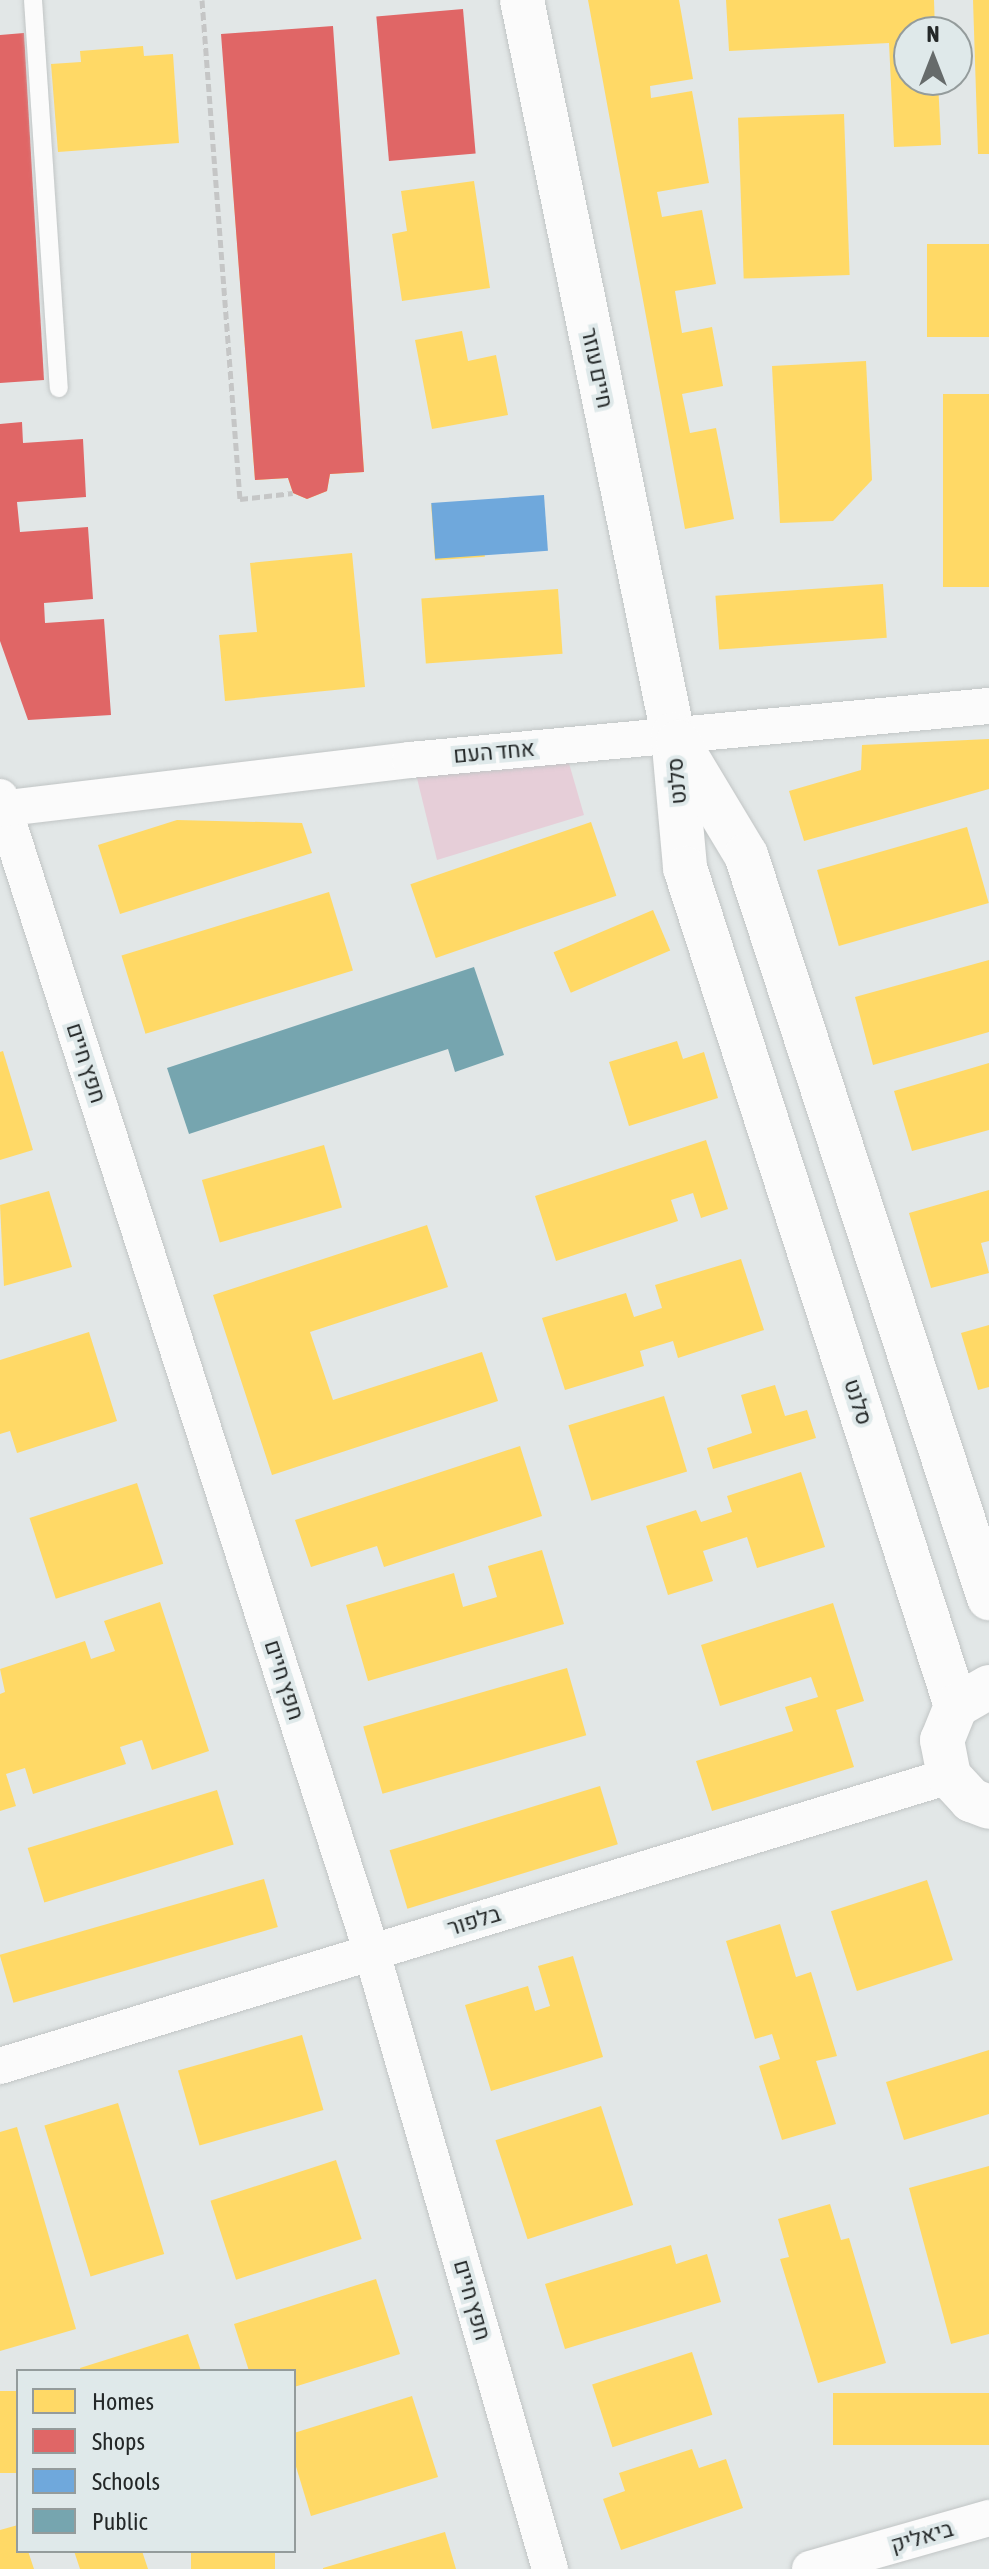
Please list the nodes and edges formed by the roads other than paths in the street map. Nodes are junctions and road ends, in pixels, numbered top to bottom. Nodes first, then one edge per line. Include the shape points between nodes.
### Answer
1 (33, 0) edge
2 (522, 0) edge
3 (59, 388) dead end
4 (989, 706) edge
5 (673, 735) junction
6 (1, 805) edge
7 (989, 1598) edge
8 (973, 1697) edge
9 (949, 1776) junction
10 (988, 1809) edge
11 (372, 1953) junction
12 (0, 2066) edge
13 (989, 2518) edge
14 (550, 2569) edge
15 (810, 2569) edge

1 - 3 lane
2 - 5 street, חיים עוזר
4 - 5 street, אחד העם
5 - 6 street, אחד העם
5 - 7 street, סלנט via 746,855
5 - 8 street, סלנט via 685,868
6 - 11 street, חפץ חיים
8 - 9 street via 942,1740
9 - 10 street via 971,1800
9 - 11 street, בלפור
11 - 12 street, בלפור
11 - 14 street, חפץ חיים
13 - 15 street, ביאליק

